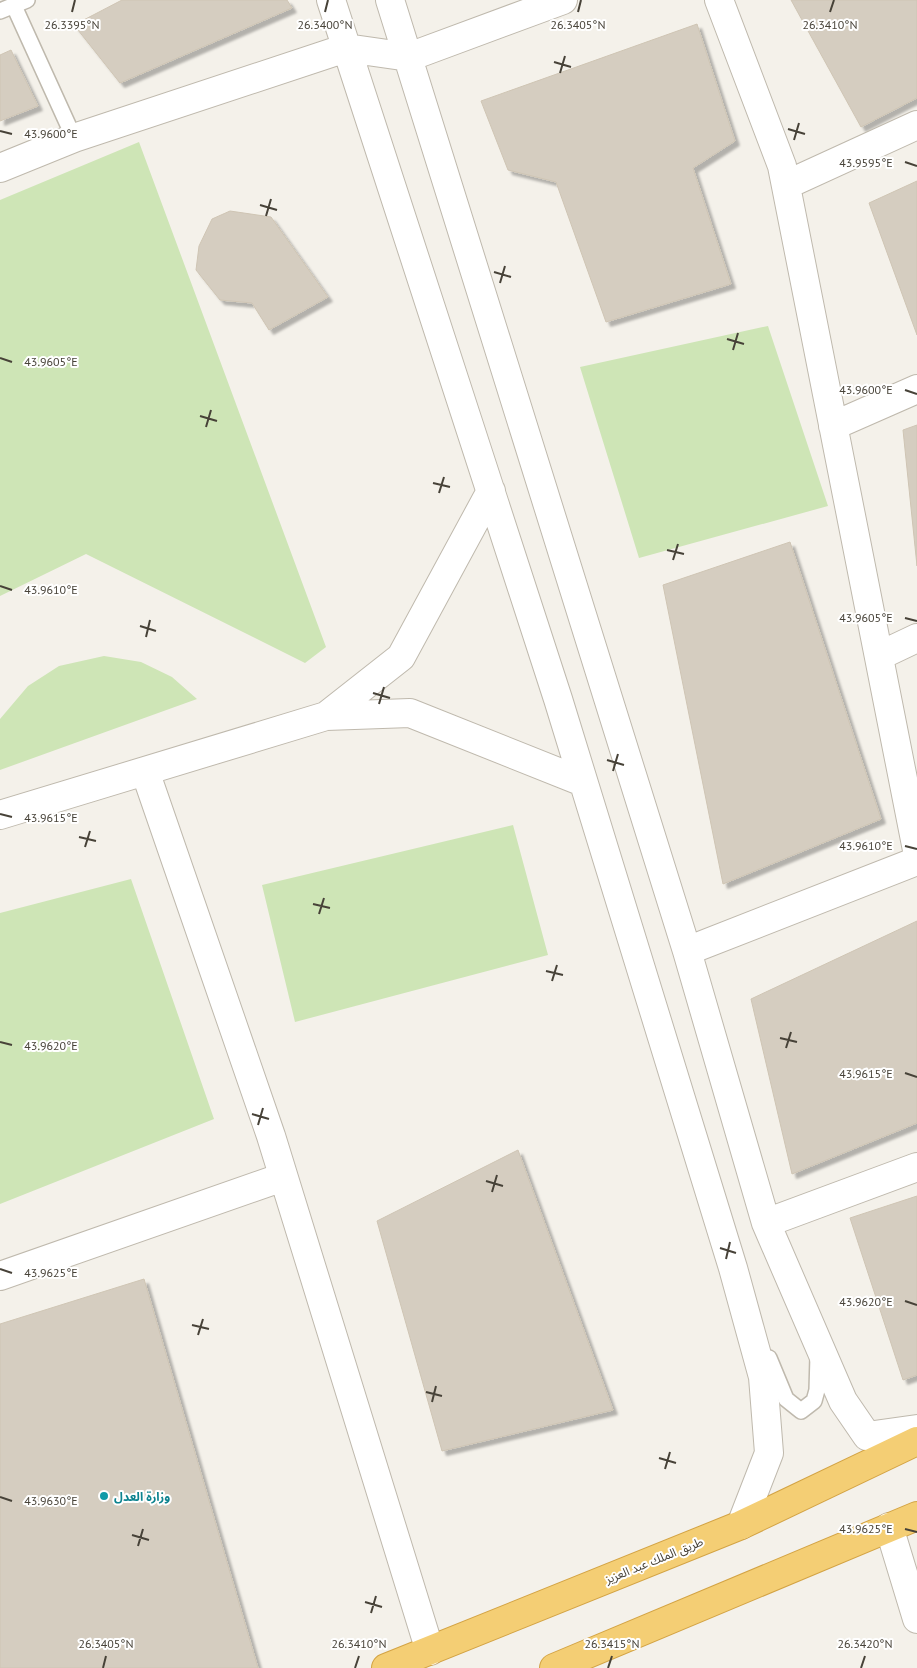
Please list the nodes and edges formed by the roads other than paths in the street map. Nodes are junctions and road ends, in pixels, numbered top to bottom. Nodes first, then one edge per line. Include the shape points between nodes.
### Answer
1 (331, 0) edge
2 (390, 0) edge
3 (563, 0) edge
4 (719, 0) edge
5 (13, 6) edge
6 (346, 48) junction
7 (409, 57) junction
8 (917, 126) edge
9 (74, 138) junction
10 (0, 168) edge
11 (786, 185) junction
12 (917, 389) edge
13 (833, 426) junction
14 (491, 491) junction
15 (917, 638) edge
16 (879, 656) junction
17 (326, 716) junction
18 (145, 771) junction
19 (583, 782) junction
20 (0, 815) edge
21 (917, 850) edge
22 (917, 862) edge
23 (688, 951) junction
24 (917, 1167) edge
25 (283, 1177) junction
26 (766, 1223) junction
27 (733, 1268) junction
28 (0, 1276) edge
29 (818, 1344) junction
30 (917, 1429) edge
31 (917, 1441) edge
32 (917, 1516) edge
33 (741, 1525) junction
34 (889, 1528) junction
35 (917, 1619) edge
36 (430, 1651) junction
37 (386, 1668) edge
38 (554, 1668) edge

1 - 6 street
2 - 7 street
3 - 7 street
4 - 11 street via 782,166
5 - 9 lane
6 - 7 street
6 - 9 street
6 - 14 street
7 - 23 street
8 - 11 street
9 - 10 street
11 - 13 street
12 - 13 street
13 - 16 street
14 - 17 street via 401,657
14 - 19 street
15 - 16 street
16 - 21 street
17 - 18 street
17 - 19 street via 410,713
18 - 20 street
18 - 25 street via 272,1136
19 - 27 street
22 - 23 street
23 - 26 street
24 - 26 street
25 - 28 street
25 - 36 street
26 - 29 street
27 - 29 lane via 786,1399 801,1411 814,1401 817,1390
27 - 33 street via 763,1377 770,1453
29 - 30 street via 843,1401 868,1436
31 - 33 highway, طريق الملك عبد العزيز
32 - 34 highway
33 - 36 highway, طريق الملك عبد العزيز
34 - 35 street
34 - 38 highway
36 - 37 highway, طريق الملك عبد العزيز

